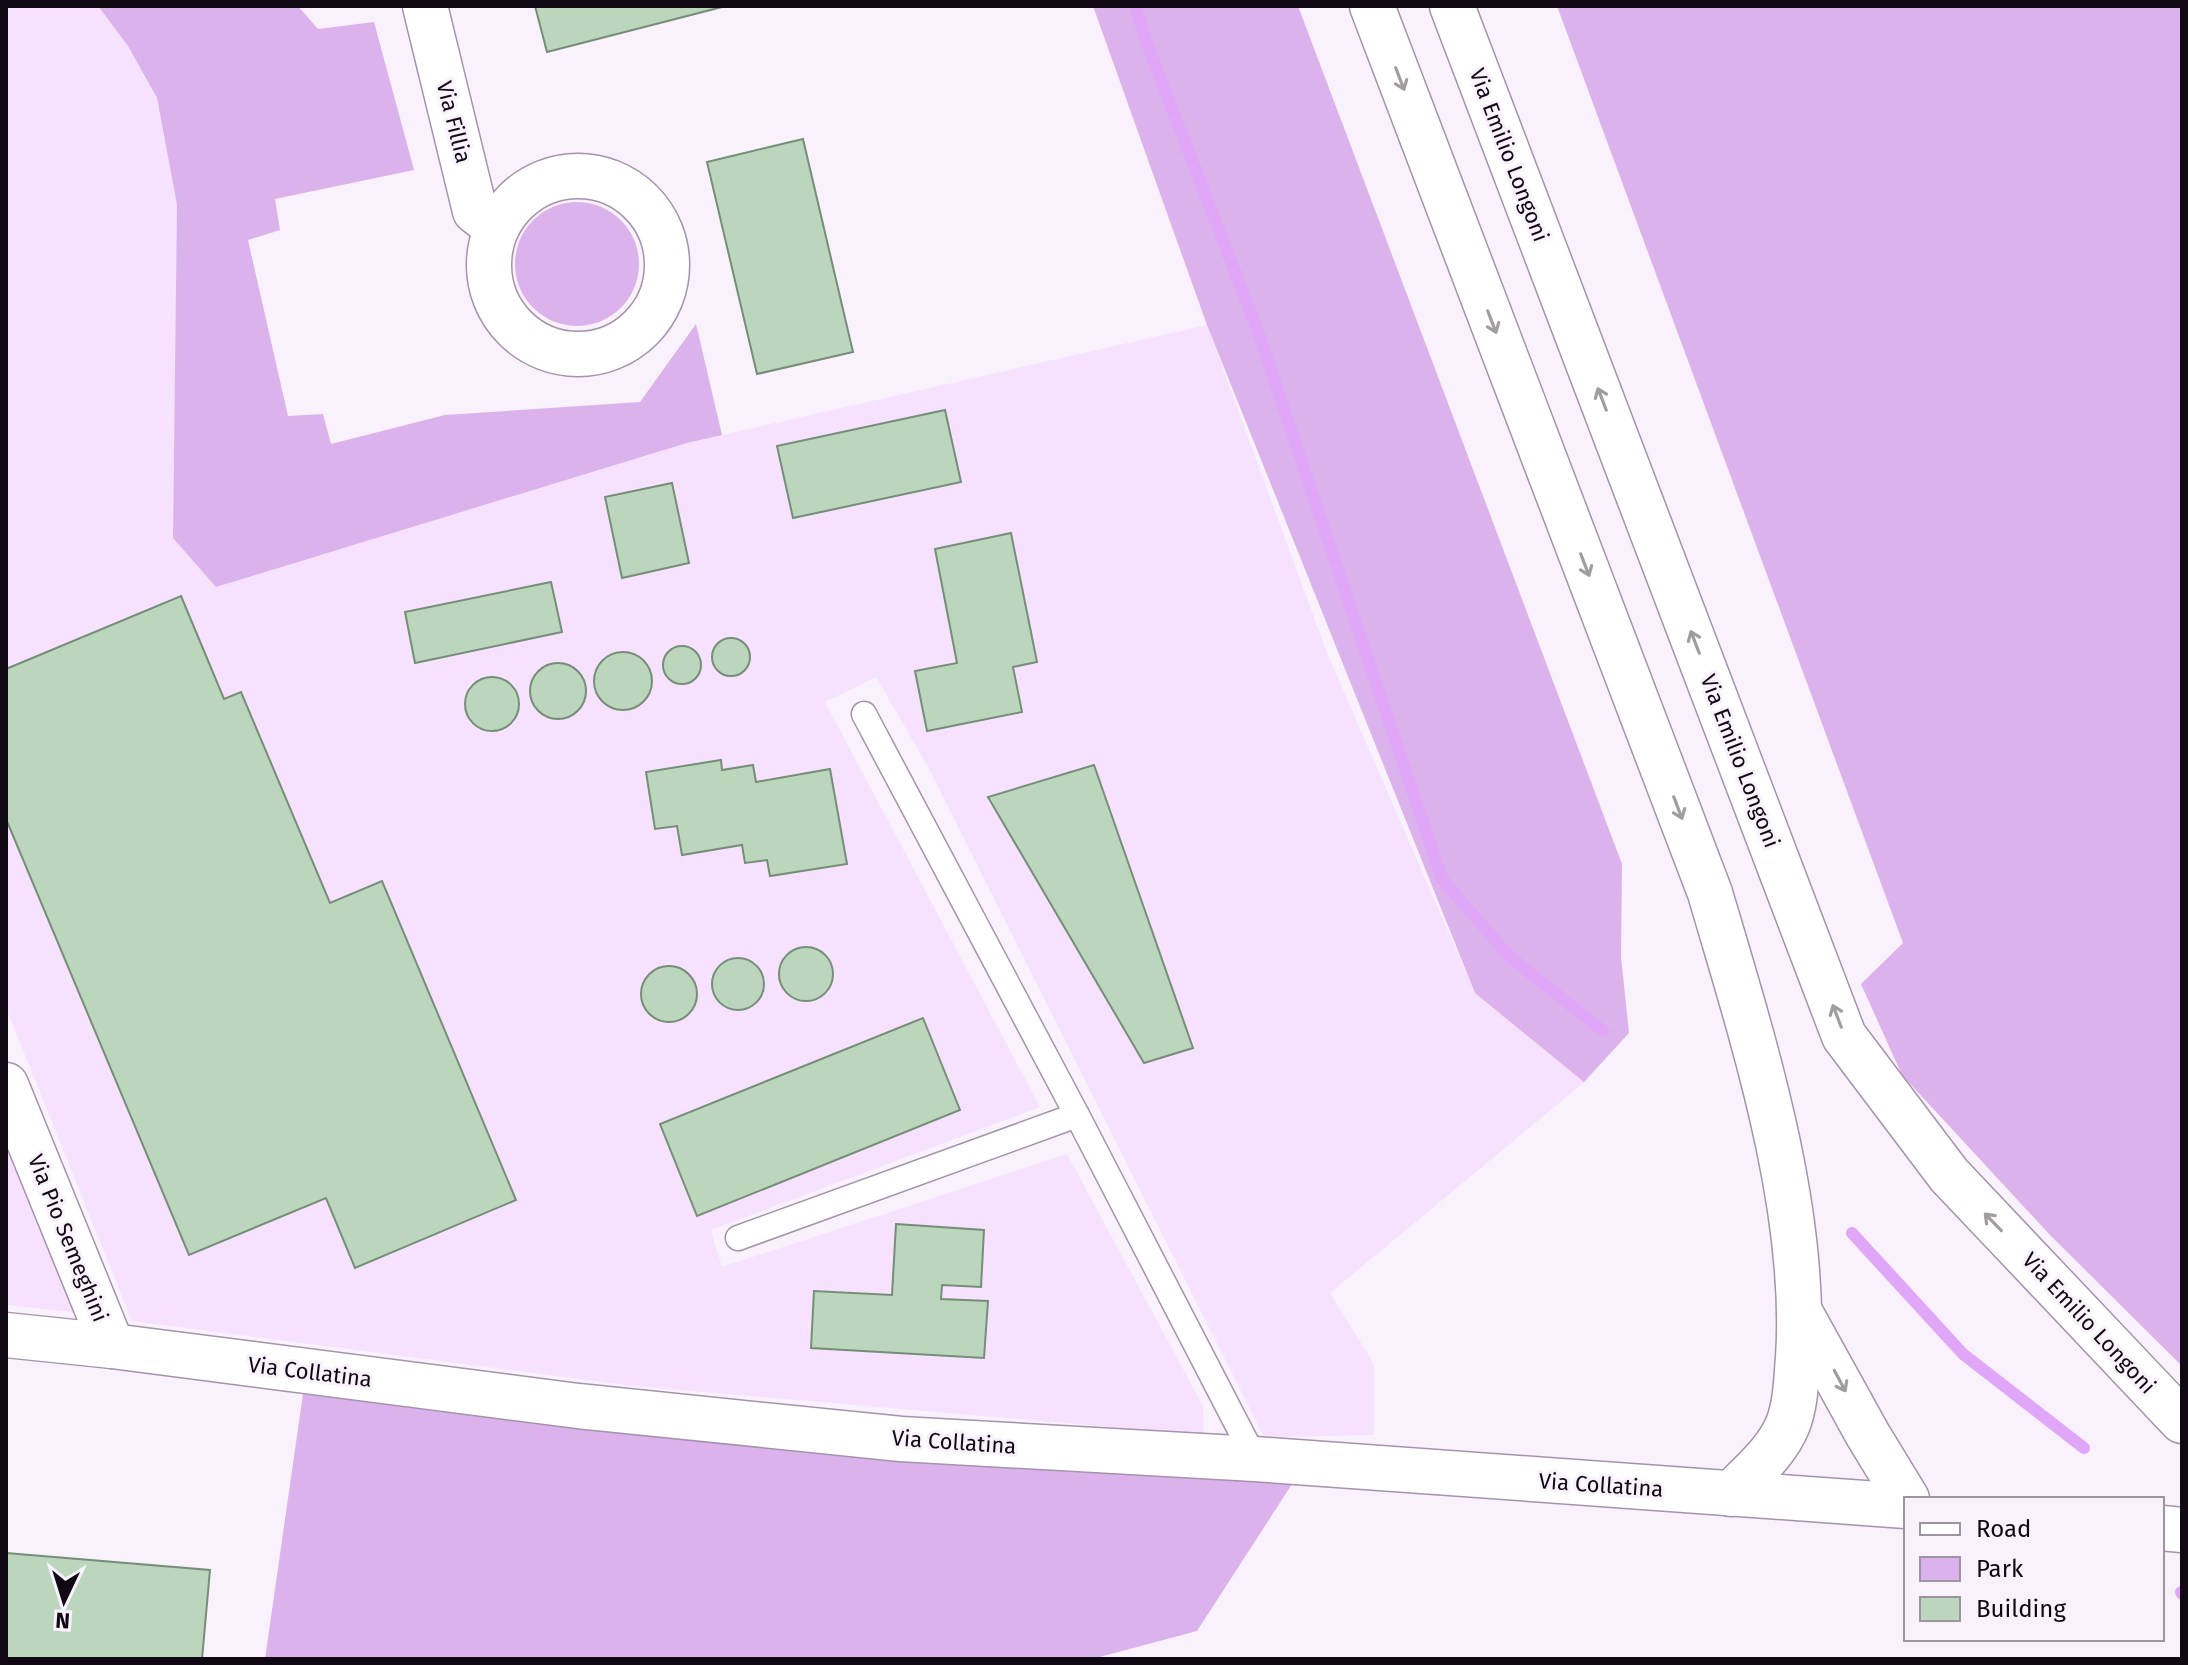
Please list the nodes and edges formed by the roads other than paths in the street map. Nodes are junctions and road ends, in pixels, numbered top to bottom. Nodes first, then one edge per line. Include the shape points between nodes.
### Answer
1 (425, 6) edge
2 (1372, 6) edge
3 (1452, 6) edge
4 (496, 228) junction
5 (864, 714) dead end
6 (6, 1085) edge
7 (1077, 1115) junction
8 (738, 1238) dead end
9 (1801, 1314) junction
10 (6, 1335) edge
11 (112, 1346) junction
12 (2182, 1421) edge
13 (1255, 1459) junction
14 (1731, 1494) junction
15 (1906, 1497) edge
16 (1904, 1506) edge

1 - 4 street, Via Fillia via 475,211
2 -> 9 street via 1710,893 1755,1045 1787,1191
12 -> 3 street, Via Emilio Longoni via 1949,1175 1844,1036
4 - 4 street via 489,256 495,296 517,330 540,345 569,353 599,352 627,339 649,319 663,292 668,263 662,234 647,208 624,188 596,177 566,177 537,185 513,203
5 - 7 lane
6 - 11 street, Via Pio Semeghini
7 - 8 lane
7 - 13 lane
9 - 14 street via 1789,1420 1779,1441
9 -> 15 street
10 - 11 street, Via Collatina
11 - 13 street, Via Collatina via 578,1406 901,1439
13 - 14 street, Via Collatina
14 - 16 street, Via Collatina

